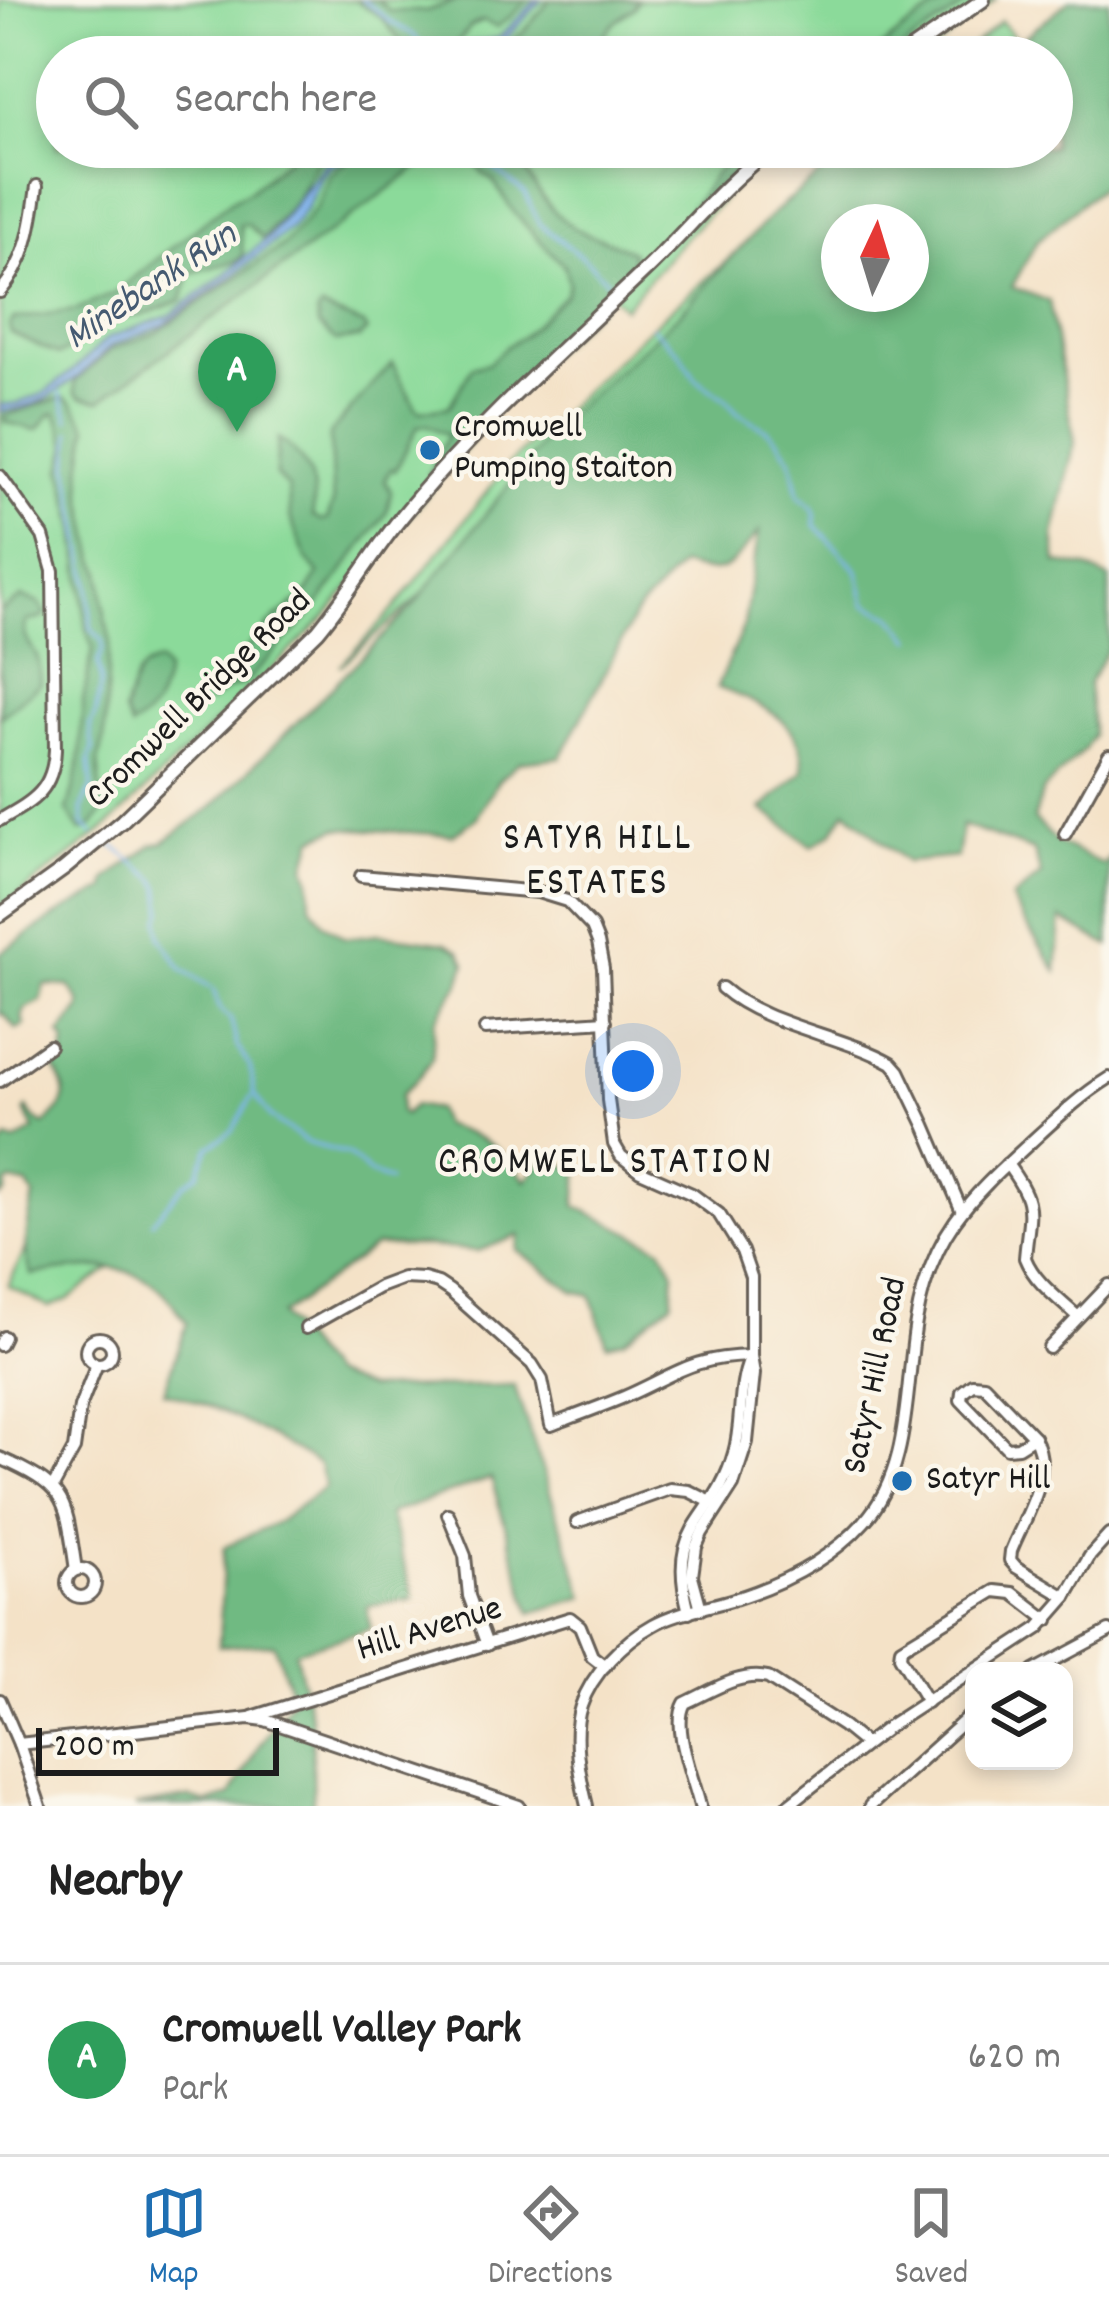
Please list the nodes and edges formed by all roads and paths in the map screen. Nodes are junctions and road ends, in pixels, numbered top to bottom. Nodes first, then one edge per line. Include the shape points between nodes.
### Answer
1 (982, 0) edge
2 (930, 36) edge
3 (748, 168) edge
4 (37, 186) dead end
5 (0, 292) edge
6 (0, 476) edge
7 (1109, 755) edge
8 (0, 820) edge
9 (1065, 834) dead end
10 (361, 876) dead end
11 (0, 915) edge
12 (722, 988) dead end
13 (606, 1022) junction
14 (485, 1029) dead end
15 (49, 1046) dead end
16 (1109, 1078) edge
17 (0, 1081) edge
18 (1007, 1164) junction
19 (961, 1209) junction
20 (1109, 1285) edge
21 (1078, 1317) junction
22 (306, 1328) dead end
23 (1049, 1348) dead end
24 (751, 1356) junction
25 (97, 1364) dead end
26 (1034, 1437) junction
27 (0, 1458) edge
28 (53, 1487) junction
29 (714, 1504) junction
30 (448, 1514) dead end
31 (577, 1522) dead end
32 (1109, 1535) edge
33 (76, 1570) dead end
34 (1066, 1597) junction
35 (695, 1610) junction
36 (1048, 1619) junction
37 (1109, 1631) edge
38 (487, 1645) junction
39 (1051, 1662) edge
40 (604, 1666) junction
41 (0, 1700) edge
42 (927, 1702) junction
43 (249, 1718) junction
44 (965, 1720) edge
45 (19, 1744) junction
46 (865, 1744) junction
47 (40, 1806) edge
48 (519, 1806) edge
49 (587, 1806) edge
50 (700, 1806) edge
51 (788, 1806) edge
52 (870, 1806) edge

1 - 2 main road
3 - 11 main road, Cromwell Bridge Road via 513,395 400,519 288,662 122,820
4 - 5 street via 25,250
6 - 8 street via 43,536 53,571 55,750 46,786
7 - 9 street
10 - 13 street via 567,901 598,942
12 - 19 street via 892,1063
13 - 14 street
13 - 24 street via 614,1144 640,1171 692,1194 729,1227 751,1276
15 - 17 street
16 - 18 street, Satyr Hill Road
18 - 19 street, Satyr Hill Road
18 - 21 street via 1030,1203 1028,1266
19 - 35 street, Satyr Hill Road via 922,1295 894,1466 872,1513 805,1569
20 - 21 street
21 - 23 street
22 - 24 street via 392,1281 438,1283 532,1364 551,1424 696,1363
24 - 29 street via 747,1442 740,1469
25 - 28 street via 74,1449
26 - 26 street via 1007,1448 962,1392 984,1385
26 - 34 street via 1040,1480 1010,1560
27 - 28 street
28 - 33 street
29 - 31 street via 670,1489
29 - 35 street via 693,1558
30 - 38 street
32 - 34 street
34 - 36 street
35 - 40 street, Satyr Hill Road via 647,1628
36 - 42 street
36 - 42 street via 1013,1593 995,1591 902,1648
37 - 39 street
38 - 40 street, Hill Avenue via 570,1618
38 - 43 street, Hill Avenue
40 - 49 street, Satyr Hill Road via 579,1713
41 - 45 street
42 - 46 street
43 - 45 street
43 - 48 street
44 - 52 street
45 - 47 street
46 - 50 street via 768,1678 744,1676 680,1708
46 - 51 street

